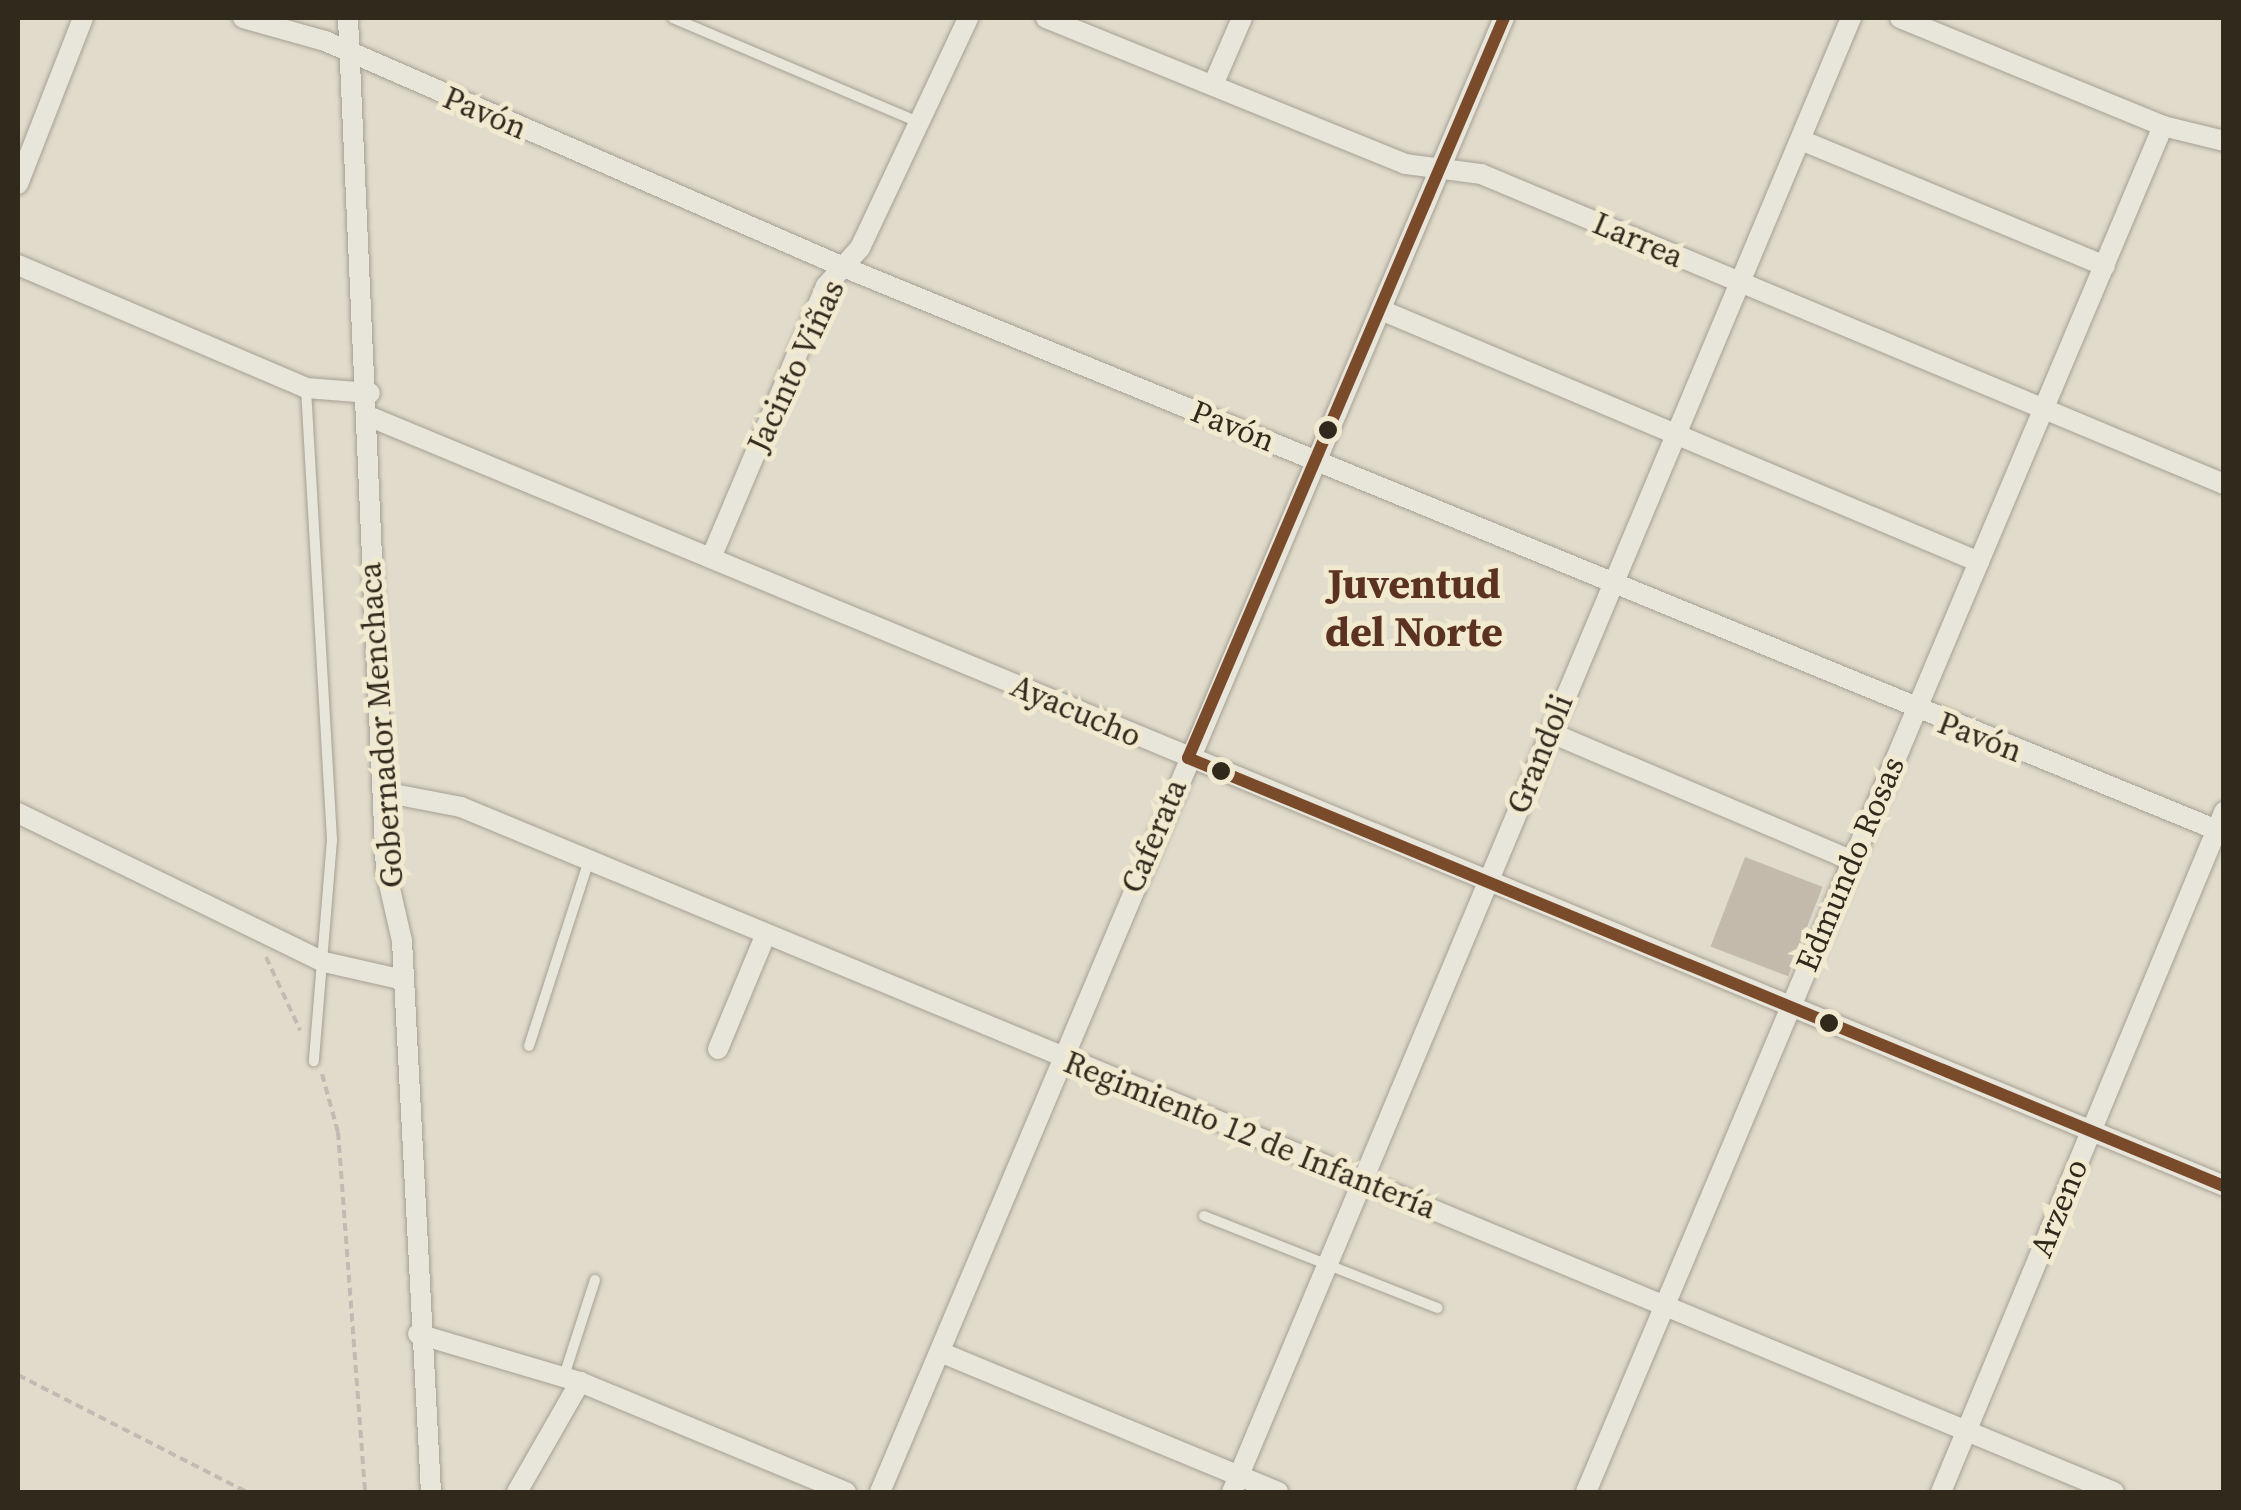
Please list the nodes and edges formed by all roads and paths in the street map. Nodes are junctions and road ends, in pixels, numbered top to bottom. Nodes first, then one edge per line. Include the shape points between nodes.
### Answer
1 (82, 18) edge
2 (243, 18) edge
3 (348, 18) edge
4 (673, 18) edge
5 (968, 18) edge
6 (1046, 18) edge
7 (1242, 18) edge
8 (1504, 18) edge
9 (1851, 18) edge
10 (1900, 18) edge
11 (350, 52) junction
12 (1213, 84) junction
13 (913, 120) junction
14 (2163, 126) junction
15 (1801, 140) junction
16 (2224, 141) edge
17 (1442, 169) junction
18 (18, 184) edge
19 (18, 266) edge
20 (842, 266) junction
21 (2105, 266) junction
22 (1740, 283) junction
23 (1381, 310) junction
24 (306, 388) junction
25 (370, 393) junction
26 (2044, 408) junction
27 (372, 418) junction
28 (1679, 435) junction
29 (1315, 460) junction
30 (2224, 484) edge
31 (711, 558) junction
32 (1979, 562) junction
33 (1614, 585) junction
34 (1914, 711) junction
35 (1549, 732) junction
36 (1188, 758) junction
37 (383, 792) junction
38 (18, 813) edge
39 (2221, 825) edge
40 (1851, 860) junction
41 (588, 864) junction
42 (1488, 883) junction
43 (254, 930) junction
44 (765, 936) junction
45 (324, 962) junction
46 (404, 980) junction
47 (1790, 1007) junction
48 (529, 1046) dead end
49 (718, 1049) dead end
50 (1059, 1056) junction
51 (314, 1061) junction
52 (2091, 1130) junction
53 (1364, 1182) junction
54 (2224, 1186) edge
55 (1204, 1216) dead end
56 (1331, 1260) junction
57 (595, 1280) dead end
58 (1437, 1308) dead end
59 (1665, 1308) junction
60 (418, 1334) junction
61 (940, 1352) junction
62 (18, 1375) edge
63 (571, 1380) junction
64 (1966, 1433) junction
65 (1235, 1484) edge
66 (247, 1492) edge
67 (365, 1492) edge
68 (431, 1492) edge
69 (516, 1492) edge
70 (846, 1492) edge
71 (880, 1492) edge
72 (1278, 1492) edge
73 (1586, 1492) edge
74 (1941, 1492) edge
75 (2114, 1492) edge

1 - 18 street
2 - 11 street, Pavón
3 - 11 street, Gobernador Menchaca
4 - 13 lane
5 - 13 street, Jacinto Viñas
6 - 12 street, Larrea
7 - 12 street
8 - 17 street, Caferata
9 - 15 street, Grandoli
10 - 14 street
11 - 20 street, Pavón
11 - 25 street, Gobernador Menchaca
12 - 17 street, Larrea via 1405,164
13 - 20 street, Jacinto Viñas via 860,248
14 - 16 street
14 - 21 street, Edmundo Rosas
15 - 21 street
15 - 22 street, Grandoli
17 - 22 street, Larrea via 1481,174
17 - 23 street, Caferata
19 - 24 street
20 - 29 street, Pavón
20 - 31 street, Jacinto Viñas via 816,308
21 - 26 street, Edmundo Rosas
22 - 26 street, Larrea
22 - 28 street, Grandoli
23 - 28 street
23 - 29 street, Caferata
24 - 25 street
24 - 45 lane via 331,821
25 - 27 street, Gobernador Menchaca
26 - 30 street, Larrea
26 - 32 street, Edmundo Rosas
27 - 31 street, Ayacucho
27 - 37 street, Gobernador Menchaca via 365,486
28 - 32 street
28 - 33 street, Grandoli
29 - 33 street, Pavón
29 - 36 street, Caferata
31 - 36 street, Ayacucho
32 - 34 street, Edmundo Rosas
33 - 34 street, Pavón
33 - 35 street, Grandoli
34 - 39 street, Pavón
34 - 40 street, Edmundo Rosas
35 - 40 street
35 - 42 street, Grandoli
36 - 42 street, Ayacucho
36 - 50 street, Caferata
37 - 41 street, Regimiento 12 de Infantería via 439,800
37 - 46 street, Gobernador Menchaca
38 - 43 street
39 - 52 street, Arzeno
40 - 47 street, Edmundo Rosas
41 - 44 street, Regimiento 12 de Infantería
41 - 48 lane
42 - 47 street, Ayacucho
42 - 53 street, Grandoli
43 - 45 street
43 - 51 path
44 - 49 street
44 - 50 street, Regimiento 12 de Infantería
45 - 46 street
45 - 51 lane
46 - 60 street, Gobernador Menchaca
47 - 52 street, Ayacucho
47 - 59 street, Edmundo Rosas
50 - 53 street, Regimiento 12 de Infantería
50 - 61 street, Caferata
51 - 67 path via 338,1132
52 - 54 street, Ayacucho
52 - 64 street, Arzeno
53 - 56 street, Grandoli
53 - 59 street, Regimiento 12 de Infantería
55 - 56 lane
56 - 58 lane
56 - 65 street, Grandoli
57 - 63 lane
59 - 64 street, Regimiento 12 de Infantería
59 - 73 street, Edmundo Rosas
60 - 63 street
60 - 68 street, Gobernador Menchaca
61 - 65 street
61 - 71 street, Caferata
62 - 66 path
63 - 69 street
63 - 70 street
64 - 74 street, Arzeno
64 - 75 street, Regimiento 12 de Infantería
65 - 72 street

